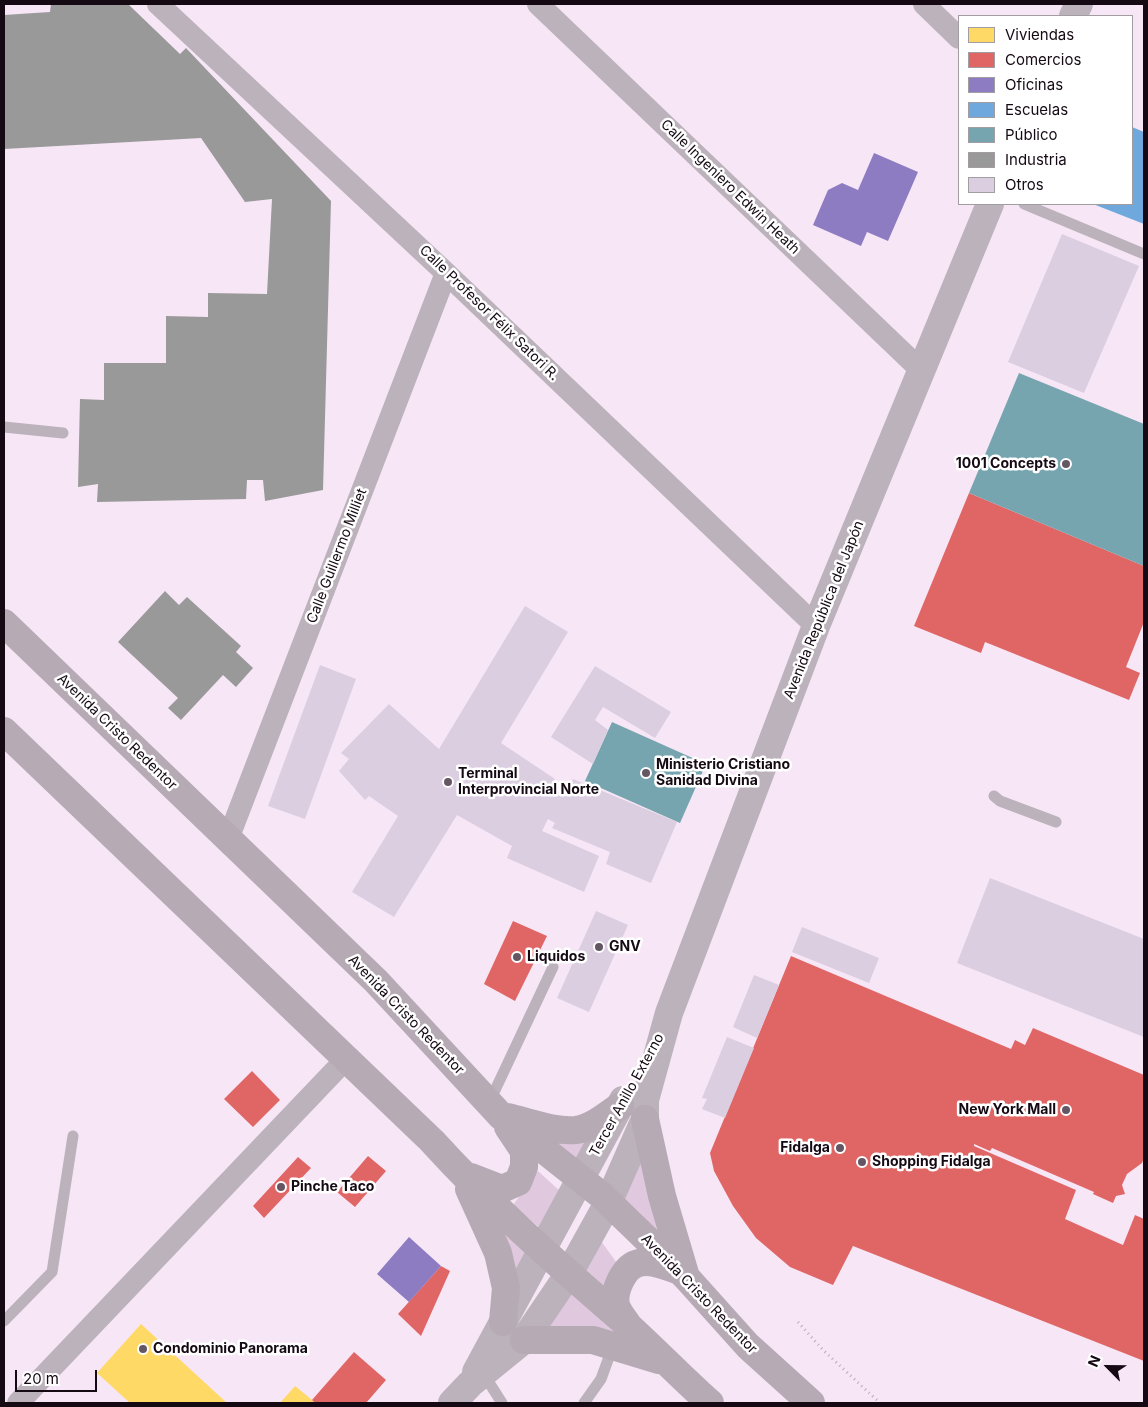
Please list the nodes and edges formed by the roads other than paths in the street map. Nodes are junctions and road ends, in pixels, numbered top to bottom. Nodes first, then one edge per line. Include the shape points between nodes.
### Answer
1 (158, 4) edge
2 (538, 4) edge
3 (924, 4) edge
4 (958, 37) edge
5 (990, 205) edge
6 (1026, 205) edge
7 (1144, 254) edge
8 (446, 273) junction
9 (922, 371) junction
10 (4, 427) edge
11 (63, 433) dead end
12 (4, 623) edge
13 (816, 626) junction
14 (8, 743) edge
15 (994, 796) dead end
16 (1056, 822) dead end
17 (228, 839) junction
18 (553, 967) dead end
19 (668, 1020) junction
20 (347, 1058) junction
21 (620, 1106) junction
22 (495, 1110) junction
23 (645, 1120) junction
24 (73, 1136) dead end
25 (460, 1172) junction
26 (580, 1179) junction
27 (608, 1202) junction
28 (541, 1251) junction
29 (682, 1274) junction
30 (568, 1275) junction
31 (4, 1321) edge
32 (503, 1322) junction
33 (624, 1339) junction
34 (524, 1340) junction
35 (477, 1378) junction
36 (18, 1403) edge
37 (452, 1403) edge
38 (502, 1403) edge
39 (584, 1403) edge
40 (710, 1403) edge
41 (811, 1403) edge

1 - 8 street, Calle Profesor Félix Satori R.
2 - 9 street, Calle Ingeniero Edwin Heath
3 - 4 street
5 - 9 street, Avenida República del Japón
6 - 7 lane
8 - 13 street, Calle Profesor Félix Satori R.
8 - 17 street, Calle Guillermo Milliet
9 - 13 street, Avenida República del Japón
10 - 11 lane
12 - 17 main road, Avenida Cristo Redentor
13 - 19 street, Avenida República del Japón
14 - 20 main road
15 - 16 lane via 1000,802
17 - 22 main road, Avenida Cristo Redentor via 376,981
18 - 22 lane
19 - 21 street, Tercer Anillo Externo
19 - 23 street, Tercer Anillo Externo via 644,1100
20 - 25 main road via 432,1140
20 - 36 street
21 - 22 main road via 599,1121 577,1130 554,1128
21 - 26 street, Tercer Anillo Externo
22 - 25 main road via 524,1151 524,1167 518,1182 502,1189
22 - 26 main road, Avenida Cristo Redentor
23 - 27 street, Tercer Anillo Externo
23 - 29 main road
24 - 31 lane via 52,1272
25 - 28 main road
25 - 32 main road via 498,1253 506,1288
26 - 27 main road, Avenida Cristo Redentor
26 - 28 street, Tercer Anillo Externo
27 - 29 main road, Avenida Cristo Redentor
27 - 30 street, Tercer Anillo Externo
28 - 30 main road
28 - 32 street, Tercer Anillo Externo
29 - 33 main road via 648,1262 637,1263 625,1272 618,1287 616,1304 623,1318
29 - 41 main road, Avenida Cristo Redentor via 748,1346
30 - 33 main road
30 - 34 street, Tercer Anillo Externo
32 - 35 street, Tercer Anillo Externo
33 - 34 main road
33 - 39 lane via 602,1379
33 - 40 main road via 664,1361
34 - 35 street, Tercer Anillo Externo
35 - 37 street, Tercer Anillo Externo
35 - 38 lane

